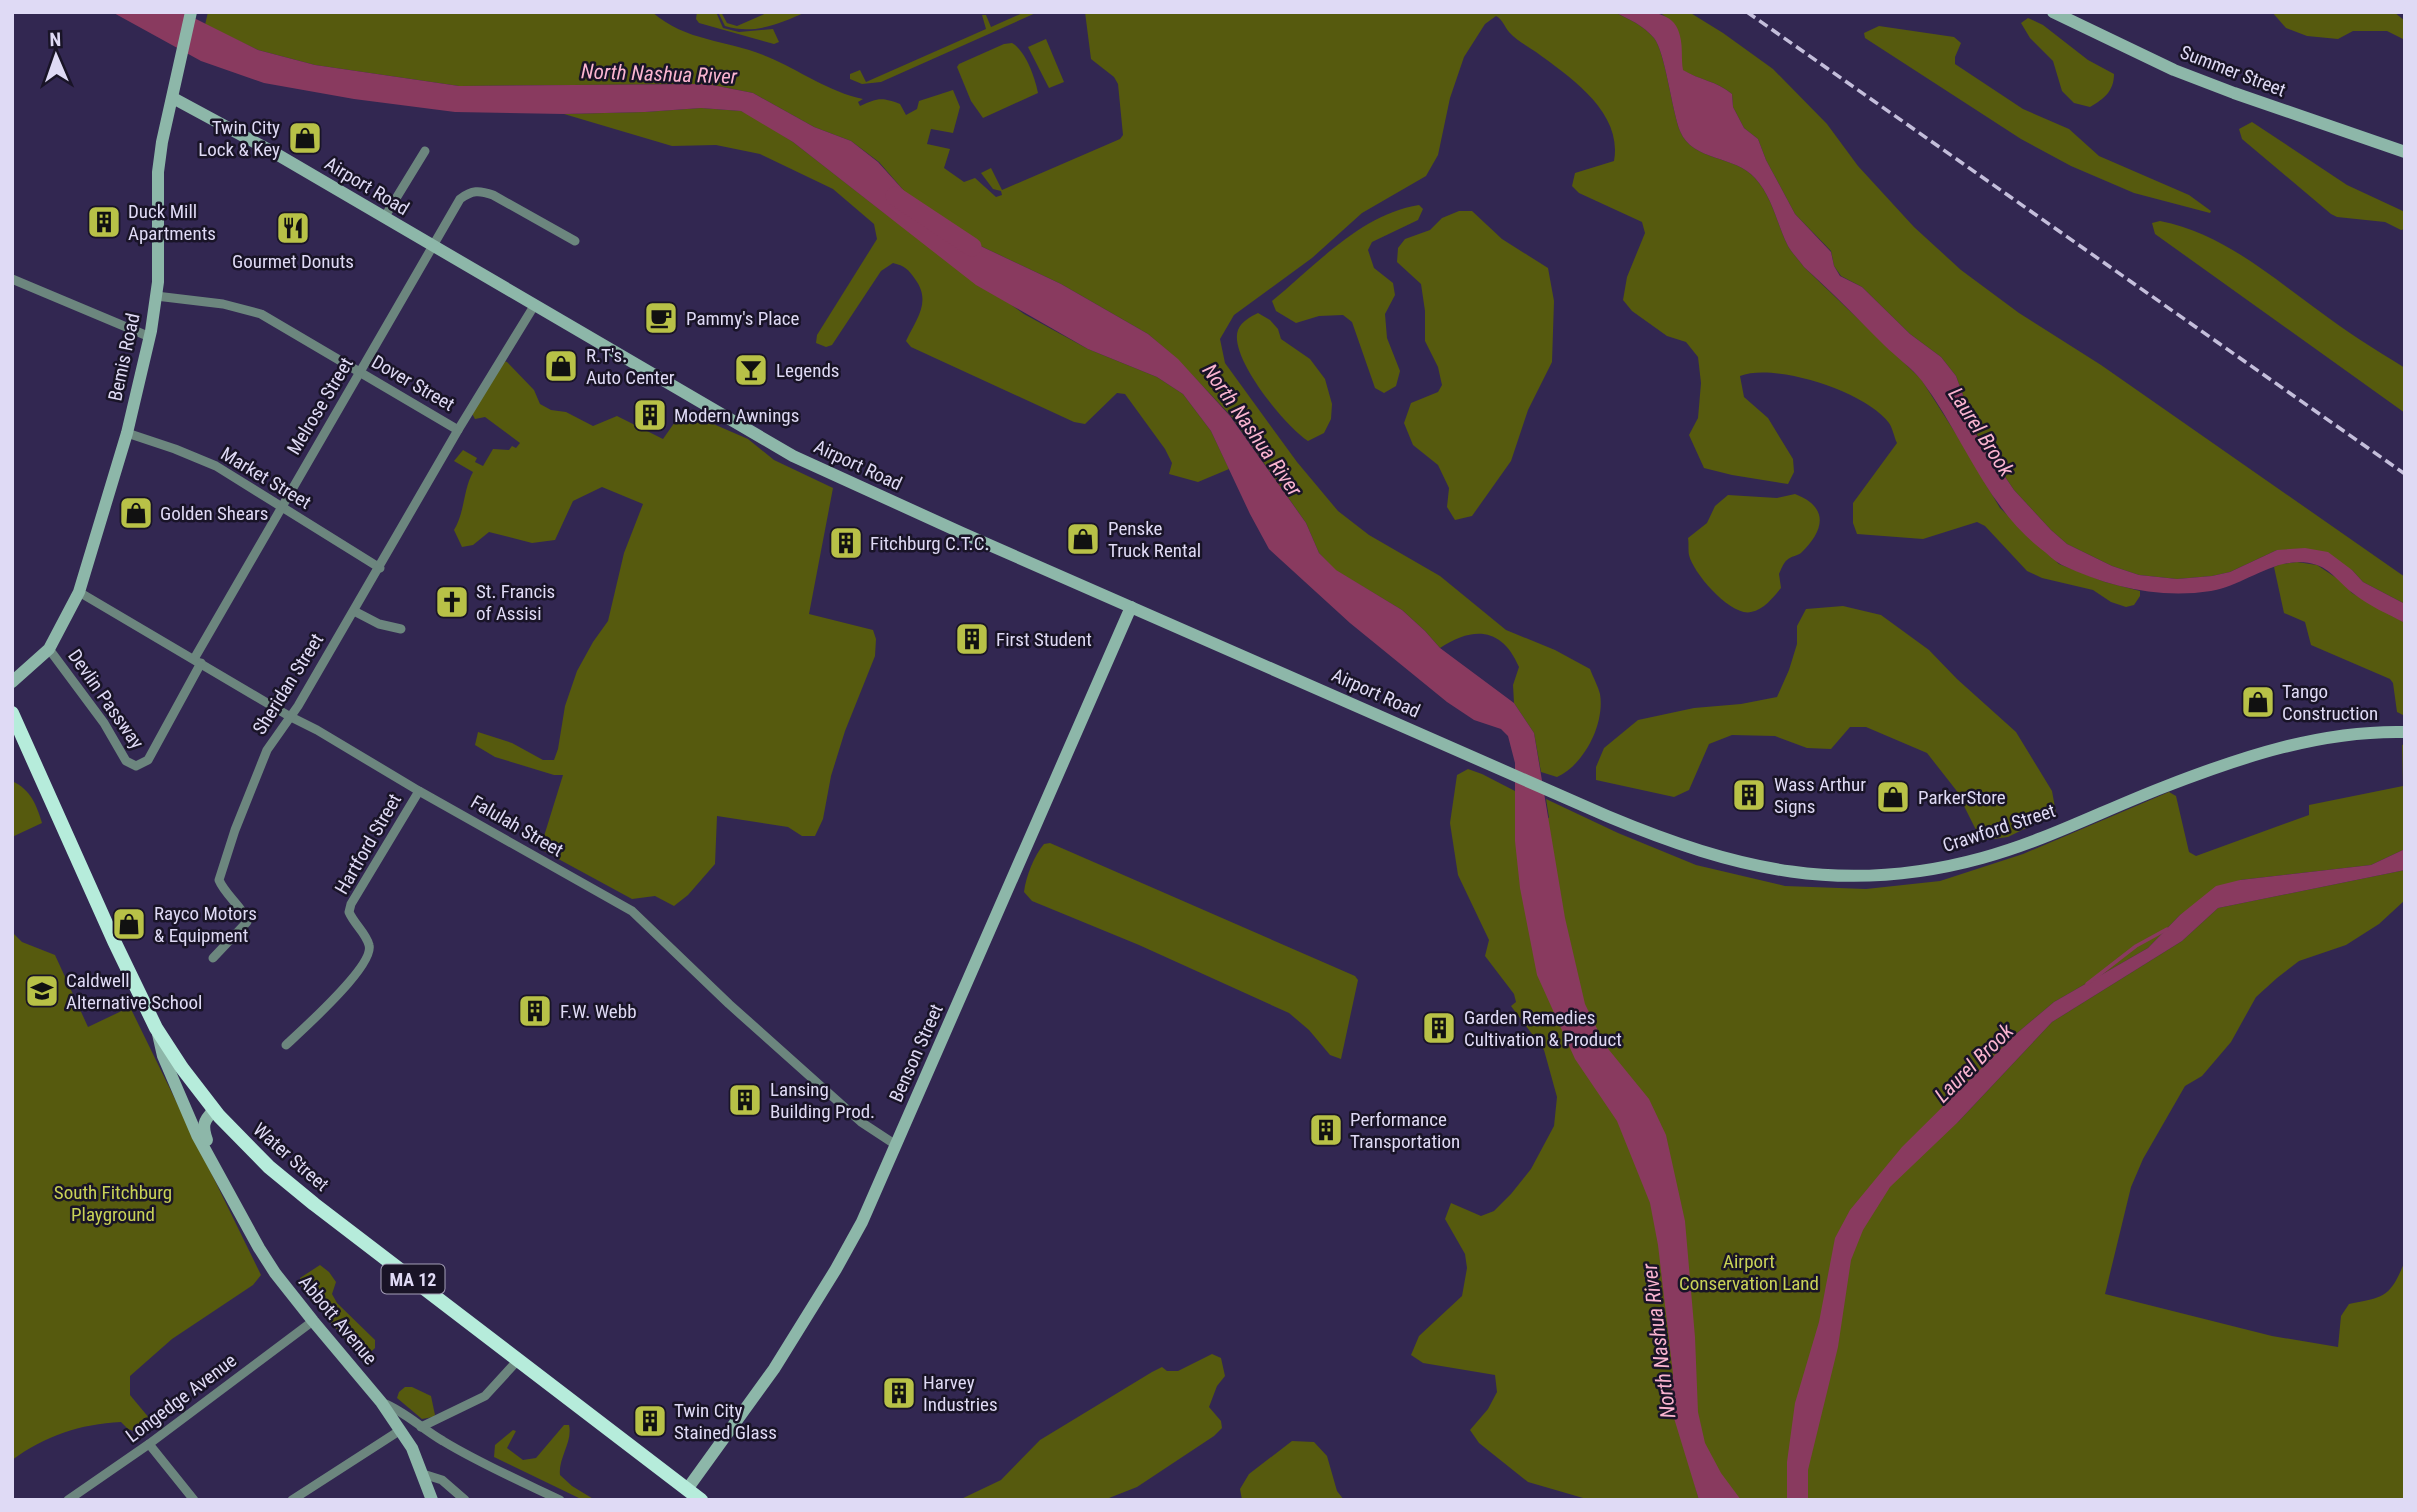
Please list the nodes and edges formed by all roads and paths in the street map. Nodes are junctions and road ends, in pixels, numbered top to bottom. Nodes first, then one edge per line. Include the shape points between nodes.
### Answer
1 (191, 12) edge
2 (2053, 12) edge
3 (173, 98) junction
4 (425, 151) dead end
5 (2405, 152) edge
6 (384, 218) junction
7 (575, 241) dead end
8 (432, 246) junction
9 (12, 279) edge
10 (156, 296) junction
11 (534, 306) junction
12 (150, 337) junction
13 (360, 373) junction
14 (458, 430) junction
15 (127, 433) junction
16 (279, 508) junction
17 (380, 568) junction
18 (79, 592) junction
19 (1131, 607) junction
20 (354, 611) junction
21 (401, 629) dead end
22 (49, 649) junction
23 (197, 661) junction
24 (12, 682) edge
25 (12, 713) edge
26 (289, 716) junction
27 (2405, 732) edge
28 (12, 736) edge
29 (29, 751) junction
30 (419, 791) junction
31 (1562, 796) joint
32 (212, 958) dead end
33 (156, 1028) junction
34 (286, 1045) dead end
35 (214, 1110) junction
36 (896, 1145) junction
37 (213, 1164) junction
38 (313, 1321) junction
39 (518, 1360) junction
40 (382, 1402) junction
41 (421, 1427) junction
42 (399, 1431) junction
43 (149, 1444) junction
44 (423, 1474) junction
45 (688, 1488) junction
46 (68, 1500) edge
47 (194, 1500) edge
48 (292, 1500) edge
49 (432, 1500) edge
50 (465, 1500) edge
51 (560, 1500) edge
52 (701, 1500) edge

1 - 3 main road, Bemis Road
2 - 5 main road, Summer Street via 2174,70
3 - 6 main road, Airport Road
3 - 10 main road, Bemis Road via 159,172
4 - 6 street
6 - 8 main road, Airport Road
7 - 8 street, Melrose Street via 489,194 470,191 460,199
8 - 11 main road, Airport Road
8 - 13 street, Melrose Street
9 - 12 street
10 - 12 main road, Bemis Road
10 - 13 street, Dover Street via 252,311
11 - 14 street, Sheridan Street
11 - 19 main road, Airport Road via 793,456
12 - 15 main road, Bemis Road
13 - 14 street, Dover Street
13 - 16 street, Melrose Street
14 - 17 street, Sheridan Street
15 - 16 street, Market Street via 216,466
15 - 18 main road, Bemis Road
16 - 17 street, Market Street
16 - 23 street, Melrose Street
17 - 20 street, Sheridan Street
18 - 22 main road, Bemis Road
18 - 23 street, Falulah Street
19 - 31 main road, Airport Road
19 - 36 main road, Benson Street
20 - 21 street
20 - 26 street, Sheridan Street
22 - 23 street, Devlin Passway via 104,723 125,761 136,766 148,760
22 - 24 main road, Bemis Road
23 - 26 street, Falulah Street
25 - 29 highway, Water Street / MA 12
26 - 30 street, Falulah Street
26 - 32 street, Sheridan Street via 267,750 221,869 222,888 247,922
27 - 31 main road, Crawford Street via 2342,735 2259,753 1984,858 1881,875 1782,872 1738,863 1658,837
28 - 29 highway
29 - 33 highway, Water Street / MA 12
30 - 34 street, Hartford Street via 351,905 349,912 369,944 369,955
30 - 36 street, Falulah Street via 632,911 861,1122
33 - 35 highway, Water Street / MA 12
33 - 37 main road, Abbott Avenue via 163,1056
35 - 37 main road, Abbott Avenue via 203,1126
35 - 39 highway, Water Street / MA 12 via 275,1172
36 - 45 main road, Benson Street via 836,1269 774,1369
37 - 38 main road, Abbott Avenue via 259,1248
38 - 40 main road, Abbott Avenue
38 - 43 street, Longedge Avenue
39 - 41 street via 485,1396
39 - 45 highway, Water Street / MA 12
40 - 41 street
40 - 42 main road, Abbott Avenue
41 - 51 street via 470,1458
42 - 44 main road, Abbott Avenue
42 - 48 street
43 - 46 street, Longedge Avenue
43 - 47 street
44 - 49 main road, Abbott Avenue
44 - 50 street via 442,1479
45 - 52 highway, Water Street / MA 12

